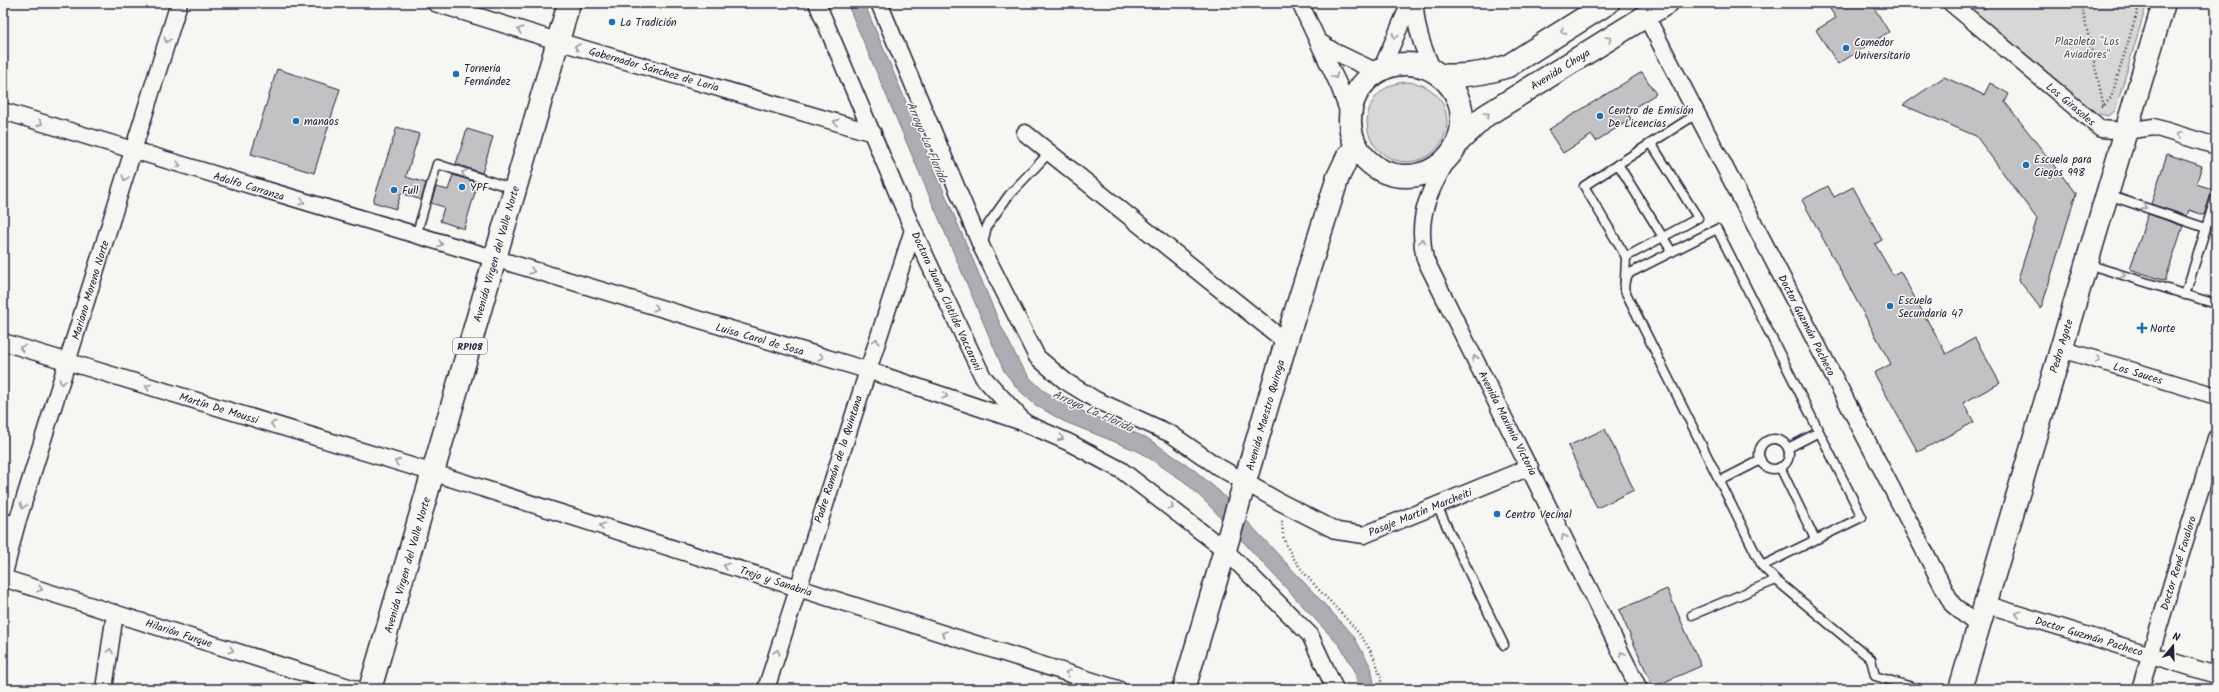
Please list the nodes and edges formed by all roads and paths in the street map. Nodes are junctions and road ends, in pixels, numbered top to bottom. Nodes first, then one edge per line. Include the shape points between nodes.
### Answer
1 (179, 3) edge
2 (435, 3) edge
3 (569, 3) edge
4 (817, 3) edge
5 (879, 3) edge
6 (1300, 3) edge
7 (1410, 3) edge
8 (1415, 3) edge
9 (1608, 3) edge
10 (1667, 3) edge
11 (1951, 3) edge
12 (2081, 3) edge
13 (2140, 3) edge
14 (2164, 3) edge
15 (1646, 16) junction
16 (1318, 41) junction
17 (557, 42) junction
18 (1379, 71) junction
19 (1437, 73) junction
20 (2098, 105) dead end
21 (2103, 106) junction
22 (3, 111) edge
23 (1698, 113) junction
24 (1350, 116) junction
25 (2126, 131) junction
26 (874, 133) junction
27 (1025, 133) dead end
28 (1651, 143) junction
29 (2216, 146) edge
30 (1357, 147) junction
31 (1455, 147) junction
32 (133, 152) junction
33 (1050, 152) junction
34 (1618, 164) junction
35 (515, 190) junction
36 (2106, 195) junction
37 (2216, 196) edge
38 (2206, 228) junction
39 (913, 230) junction
40 (416, 236) junction
41 (1662, 237) junction
42 (982, 248) junction
43 (1672, 252) junction
44 (1626, 257) junction
45 (494, 260) junction
46 (2086, 263) junction
47 (1625, 280) junction
48 (2184, 294) junction
49 (2216, 304) edge
50 (3, 342) edge
51 (1286, 342) junction
52 (2061, 349) junction
53 (68, 362) junction
54 (867, 370) junction
55 (2216, 396) edge
56 (1025, 422) junction
57 (1818, 432) junction
58 (2216, 438) edge
59 (1788, 448) junction
60 (1761, 460) junction
61 (1530, 467) junction
62 (1780, 467) junction
63 (434, 473) junction
64 (1720, 481) junction
65 (1243, 491) junction
66 (1280, 502) junction
67 (1437, 506) junction
68 (10, 524) edge
69 (1816, 539) junction
70 (1228, 543) junction
71 (1762, 566) junction
72 (3, 578) edge
73 (1776, 580) junction
74 (797, 588) junction
75 (1984, 604) junction
76 (116, 613) junction
77 (1692, 616) dead end
78 (1978, 626) junction
79 (1504, 645) dead end
80 (2151, 655) junction
81 (2216, 675) edge
82 (104, 689) edge
83 (355, 689) edge
84 (370, 689) edge
85 (766, 689) edge
86 (1118, 689) edge
87 (1184, 689) edge
88 (1335, 689) edge
89 (1382, 689) edge
90 (1639, 689) edge
91 (1919, 689) edge
92 (1960, 689) edge
93 (2140, 689) edge

1 -> 32 street, Mariano Moreno Norte
17 -> 2 street, Gobernador Sánchez de Loria
3 - 17 main road, Avenida Virgen del Valle Norte / RP108
4 - 26 street, Doctora Juana Clotilde Vaccaroni
5 - 42 street, Pasaje Martín Marcheiti
6 - 16 street
7 -> 18 street
8 - 19 street via 1421,40
9 -> 19 main road via 1508,66 1470,75
10 - 15 main road, Avenida Choya
11 - 25 street, Los Girasoles via 2101,128
12 - 21 path
13 - 21 path via 2111,98
14 - 25 main road, Pedro Agote
15 - 23 street, Doctor Guzmán Pacheco
31 -> 15 main road, Avenida Choya via 1485,116
16 - 18 street via 1333,51
16 -> 24 street
26 -> 17 street, Gobernador Sánchez de Loria
17 - 35 main road, Avenida Virgen del Valle Norte / RP108
18 - 19 main road via 1394,65 1408,64 1422,66
18 - 24 main road via 1366,80 1358,91
19 - 31 main road via 1452,88 1460,105 1462,123
20 - 21 path
21 - 25 path
22 -> 32 street, Adolfo Carranza
23 - 28 lane
23 - 78 street, Doctor Guzmán Pacheco via 1952,604
24 - 30 main road via 1351,132
29 -> 25 street, Los Girasoles via 2154,127
25 - 36 main road, Pedro Agote
26 - 39 street, Doctora Juana Clotilde Vaccaroni
27 - 33 street
28 - 34 lane
28 - 41 lane via 1698,218
30 - 31 main road via 1367,160 1380,169 1410,176 1440,165
30 - 51 main road, Avenida Maestro Quiroga via 1348,156 1338,177
61 -> 31 street, Avenida Maximio Victoria via 1425,259 1421,238 1427,199
32 -> 40 street, Adolfo Carranza
32 -> 53 street, Mariano Moreno Norte
33 - 42 lane via 1009,195 987,226
33 - 51 street
34 - 41 lane
34 - 44 lane via 1584,186
35 -> 40 lane via 437,164
35 - 45 main road, Avenida Virgen del Valle Norte / RP108
36 -> 38 lane
36 - 46 main road, Pedro Agote
37 - 38 lane
38 - 48 lane
54 -> 39 street, Padre Ramón de la Quintana
39 - 56 street, Doctora Juana Clotilde Vaccaroni via 983,377
40 -> 45 street, Adolfo Carranza
41 - 43 lane
41 - 44 lane
42 - 65 street, Pasaje Martín Marcheiti via 1037,357 1065,381 1090,396 1171,434
43 - 47 lane via 1630,273
43 - 57 lane via 1716,229
44 - 47 lane
45 -> 54 street, Luisa Carol de Sosa
45 - 63 main road, Avenida Virgen del Valle Norte / RP108
46 -> 48 lane
46 - 52 main road, Pedro Agote
47 - 64 lane via 1624,289 1627,297
48 - 49 lane
53 -> 50 street, Martín De Moussi
51 - 65 main road, Avenida Maestro Quiroga
52 -> 55 street, Los Sauces
52 - 75 main road, Pedro Agote
63 -> 53 street, Martín De Moussi
53 -> 68 street, Mariano Moreno Norte
54 -> 56 street, Luisa Carol de Sosa
54 - 74 street, Padre Ramón de la Quintana
56 -> 70 street, Doctora Juana Clotilde Vaccaroni via 1121,470
57 - 59 lane
57 - 69 lane via 1862,518
58 - 80 street, Doctor René Favaloro
59 - 60 lane via 1782,441 1768,440 1759,450
59 - 62 lane via 1789,457
60 - 62 lane via 1771,468
60 - 64 lane
61 - 67 street, Pasaje Martín Marcheiti
90 -> 61 street, Avenida Maximio Victoria
62 - 69 lane
74 -> 63 street, Trejo y Sanabria
63 - 84 main road, Avenida Virgen del Valle Norte / RP108
64 - 71 lane
65 - 66 street, Pasaje Martín Marcheiti
65 - 70 main road, Avenida Maestro Quiroga
66 - 67 street, Pasaje Martín Marcheiti via 1337,532 1364,534
66 - 89 path via 1284,541 1314,586 1365,641 1376,665
67 - 79 lane
68 - 72 street, Mariano Moreno Norte
69 - 71 lane
70 - 87 main road, Avenida Maestro Quiroga
70 - 88 street, Doctora Juana Clotilde Vaccaroni via 1310,635
71 - 73 lane
72 -> 76 street, Hilarión Furque
73 - 77 lane
73 - 91 lane via 1871,659 1875,676
85 -> 74 street, Padre Ramón de la Quintana
86 -> 74 street, Trejo y Sanabria
75 - 78 main road, Pedro Agote
80 -> 75 street, Doctor Guzmán Pacheco
82 -> 76 street
76 -> 83 street, Hilarión Furque
78 - 92 main road, Pedro Agote
80 - 81 street, Doctor Guzmán Pacheco
80 - 93 street, Doctor René Favaloro

